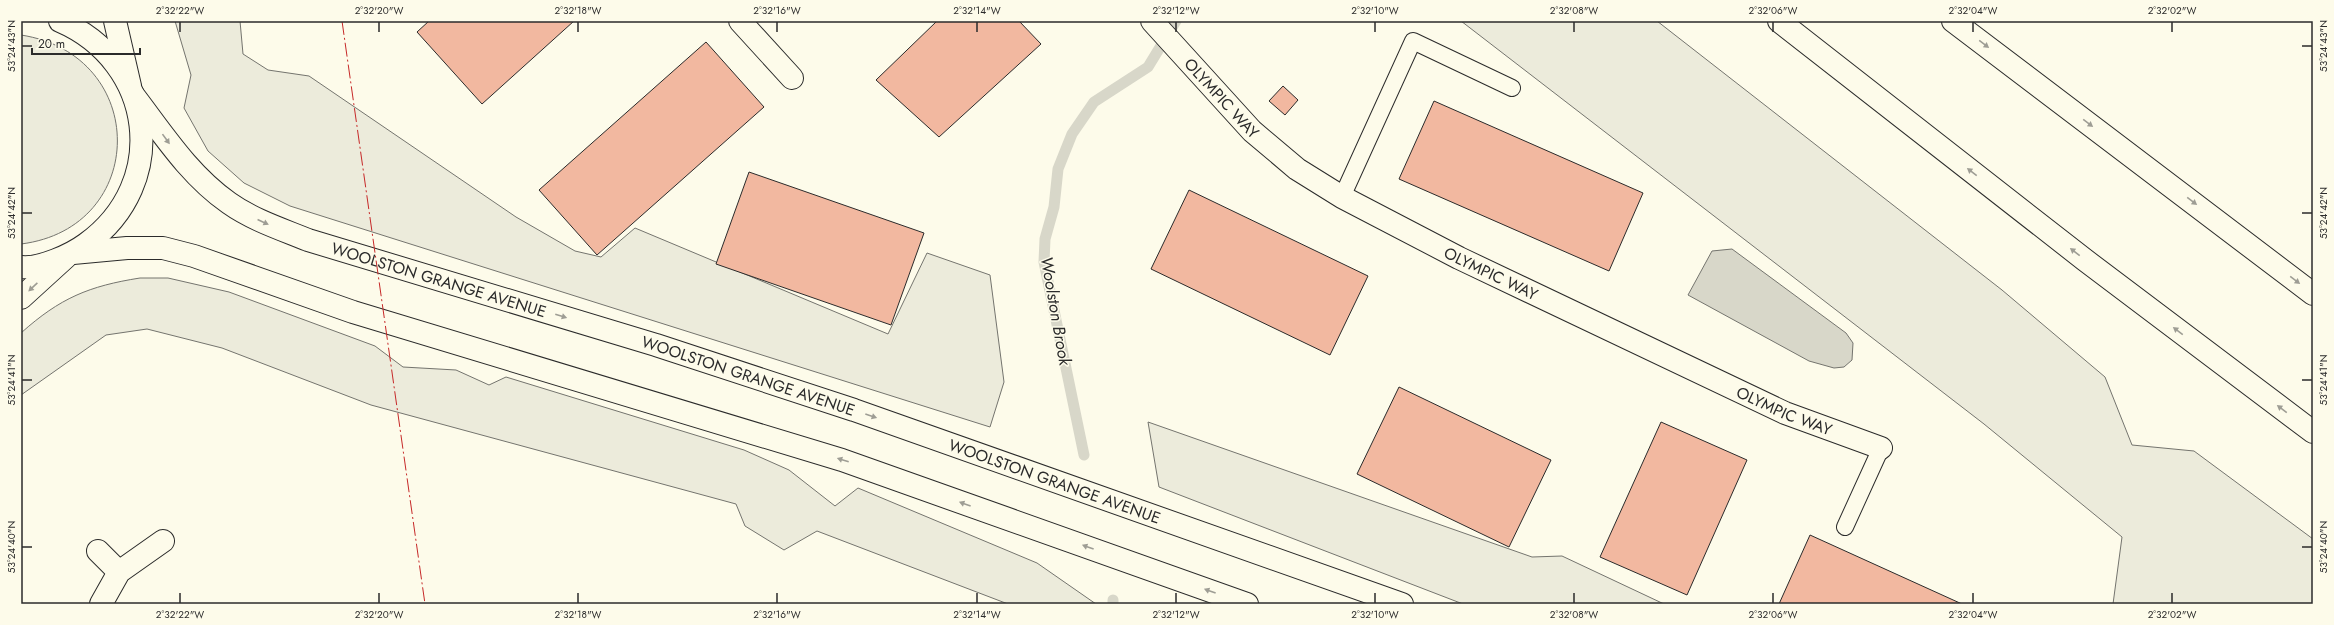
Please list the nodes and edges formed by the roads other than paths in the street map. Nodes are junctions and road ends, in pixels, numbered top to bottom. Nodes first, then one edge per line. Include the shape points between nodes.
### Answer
1 (60, 21) edge
2 (115, 21) edge
3 (740, 21) edge
4 (1152, 21) edge
5 (1779, 21) edge
6 (1953, 21) edge
7 (792, 78) dead end
8 (1512, 88) dead end
9 (133, 92) junction
10 (1342, 197) junction
11 (70, 255) junction
12 (21, 267) edge
13 (2313, 294) edge
14 (21, 298) edge
15 (2313, 432) edge
16 (1881, 448) joint
17 (1845, 528) dead end
18 (163, 541) dead end
19 (98, 552) dead end
20 (119, 572) junction
21 (101, 604) edge
22 (1247, 604) edge
23 (1402, 604) edge

1 - 9 main road via 81,30 110,55
2 - 9 main road
3 - 7 main road
4 - 10 main road, OLYMPIC WAY via 1252,131 1297,169
15 -> 5 main road via 2085,260
6 -> 13 main road
8 - 10 lane via 1413,41
9 - 11 main road via 142,132 139,169 125,203 103,232
9 -> 23 main road, WOOLSTON GRANGE AVENUE via 180,158 229,203 262,222 308,240 656,345 854,410
10 - 16 main road, OLYMPIC WAY via 1459,258 1778,410
11 - 12 main road
11 -> 14 main road
22 -> 11 main road via 842,460 353,312 194,256 163,248 127,248
16 - 17 lane
18 - 20 main road
19 - 20 main road
20 - 21 main road

